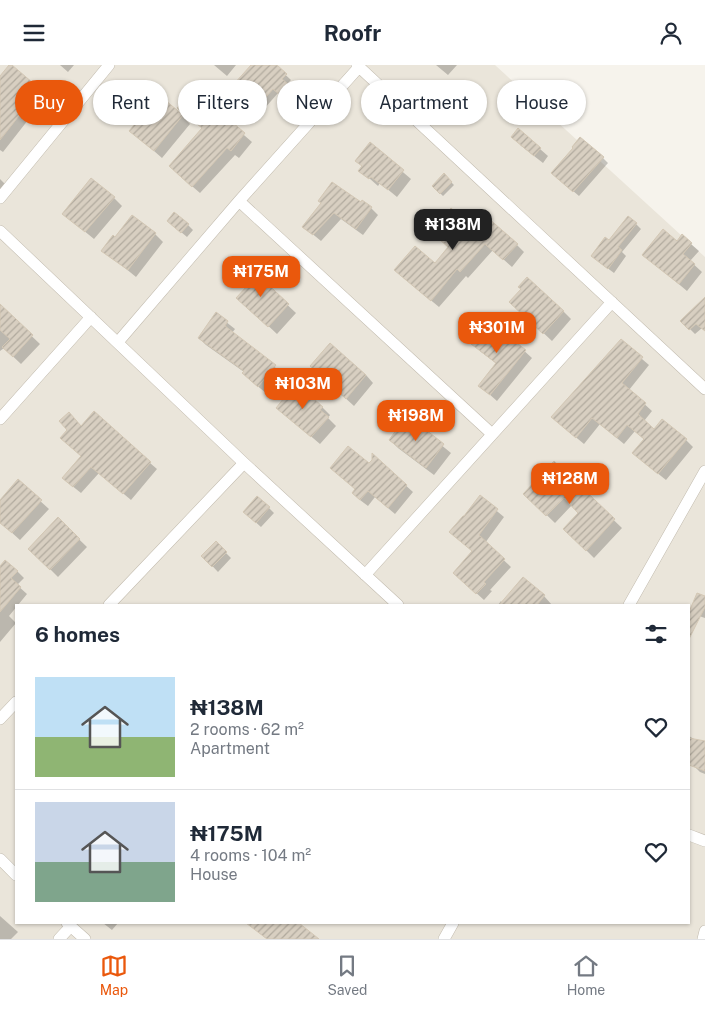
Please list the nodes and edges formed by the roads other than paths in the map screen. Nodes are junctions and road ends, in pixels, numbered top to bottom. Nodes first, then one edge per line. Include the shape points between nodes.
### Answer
1 (109, 65) edge
2 (358, 66) edge
3 (0, 198) edge
4 (239, 201) junction
5 (0, 231) edge
6 (612, 302) junction
7 (91, 317) junction
8 (118, 342) junction
9 (705, 389) edge
10 (0, 419) edge
11 (492, 434) junction
12 (244, 463) junction
13 (705, 471) edge
14 (365, 575) junction
15 (109, 604) edge
16 (397, 604) edge
17 (630, 604) edge
18 (15, 703) edge
19 (0, 719) edge
20 (690, 835) edge
21 (705, 841) edge
22 (0, 859) edge
23 (15, 874) edge
24 (452, 924) edge
25 (69, 925) edge
26 (705, 931) edge
27 (59, 939) edge
28 (85, 939) edge
29 (444, 939) edge
30 (702, 939) edge

1 - 3 street
2 - 4 street
2 - 6 street
4 - 8 street
4 - 11 street
5 - 7 street
6 - 9 street
6 - 11 street
7 - 8 street
7 - 10 street
8 - 12 street
11 - 14 street
12 - 14 street
12 - 15 street
13 - 17 street
14 - 16 street
18 - 19 street
20 - 21 street
22 - 23 street
24 - 29 street
25 - 27 street
25 - 28 street
26 - 30 street

